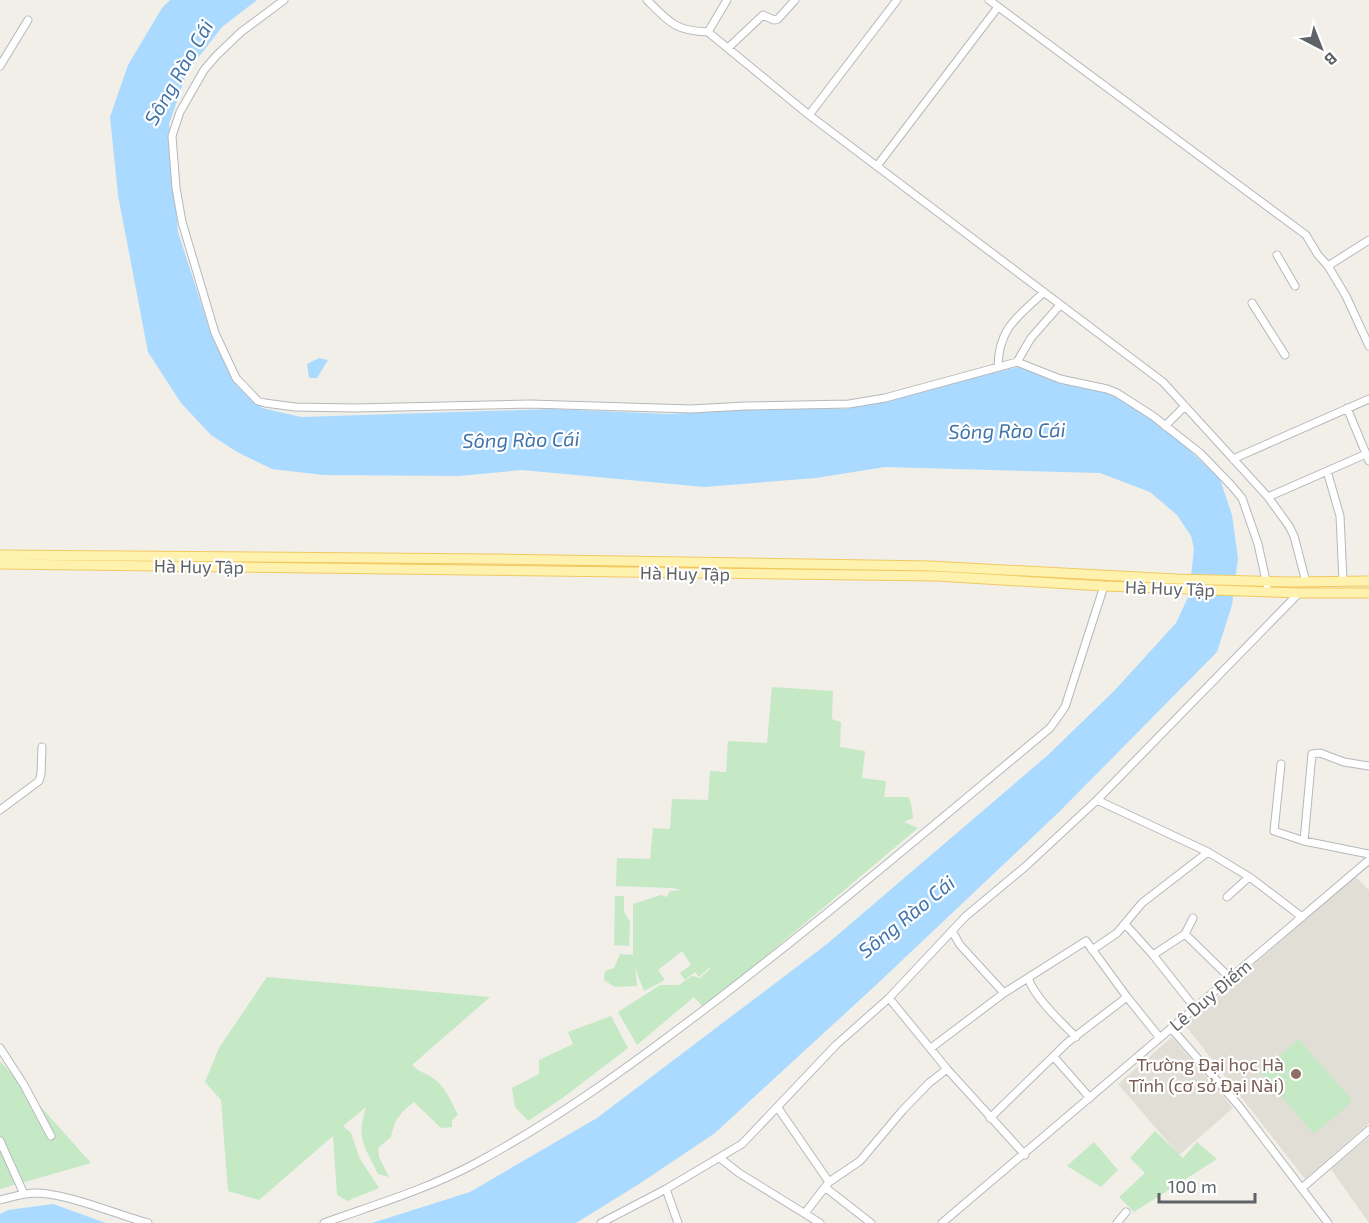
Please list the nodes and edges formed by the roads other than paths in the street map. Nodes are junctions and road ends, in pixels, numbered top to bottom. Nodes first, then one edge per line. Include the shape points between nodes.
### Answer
1 (284, 0) edge
2 (647, 0) edge
3 (727, 0) edge
4 (795, 0) edge
5 (897, 0) edge
6 (989, 0) edge
7 (998, 7) junction
8 (28, 20) dead end
9 (708, 32) junction
10 (728, 48) junction
11 (0, 66) edge
12 (809, 115) junction
13 (877, 166) junction
14 (1369, 240) edge
15 (1277, 255) dead end
16 (1328, 266) junction
17 (1295, 286) dead end
18 (1044, 292) junction
19 (1252, 303) dead end
20 (1060, 305) junction
21 (1369, 345) edge
22 (1285, 355) dead end
23 (1017, 362) junction
24 (998, 366) junction
25 (1369, 399) edge
26 (1185, 406) junction
27 (1347, 408) junction
28 (1166, 426) junction
29 (1367, 458) edge
30 (1233, 459) junction
31 (1327, 471) junction
32 (1268, 497) junction
33 (0, 555) edge
34 (0, 564) edge
35 (1343, 581) junction
36 (1369, 581) edge
37 (1306, 582) junction
38 (1176, 583) junction
39 (1104, 586) junction
40 (1267, 586) junction
41 (1299, 593) junction
42 (1369, 593) edge
43 (42, 747) dead end
44 (1281, 764) dead end
45 (1369, 766) edge
46 (1097, 800) junction
47 (0, 810) edge
48 (1304, 841) junction
49 (1208, 852) junction
50 (1369, 854) edge
51 (1369, 860) edge
52 (1248, 878) junction
53 (1227, 897) dead end
54 (1302, 917) junction
55 (1193, 918) dead end
56 (1125, 924) junction
57 (952, 932) junction
58 (1185, 934) junction
59 (1092, 950) junction
60 (1153, 956) junction
61 (1028, 978) junction
62 (1230, 978) junction
63 (1004, 993) junction
64 (1127, 997) junction
65 (889, 998) junction
66 (1195, 1008) junction
67 (1171, 1028) junction
68 (1076, 1037) junction
69 (1160, 1038) junction
70 (0, 1047) edge
71 (932, 1048) junction
72 (1053, 1057) junction
73 (947, 1069) junction
74 (1090, 1098) junction
75 (778, 1108) junction
76 (990, 1118) junction
77 (1369, 1130) edge
78 (51, 1136) dead end
79 (0, 1141) edge
80 (1025, 1155) junction
81 (720, 1158) junction
82 (828, 1185) junction
83 (1302, 1188) junction
84 (666, 1190) junction
85 (24, 1194) junction
86 (0, 1200) edge
87 (1126, 1212) dead end
88 (805, 1214) junction
89 (148, 1223) edge
90 (324, 1223) edge
91 (601, 1223) edge
92 (678, 1223) edge
93 (820, 1223) edge
94 (871, 1223) edge
95 (942, 1223) edge
96 (1117, 1223) edge
97 (1328, 1223) edge

1 - 24 street via 210,63 180,112 172,136 182,222 215,333 236,378 258,401 294,407 356,408 540,404 691,409 849,404 885,398
2 - 9 street via 671,24 693,32
3 - 9 street
4 - 10 street via 778,20 763,15
5 - 12 street
6 - 7 street
7 - 13 street
7 - 16 street via 1306,235
8 - 11 street
9 - 10 street
10 - 12 street
12 - 13 street
13 - 18 street
14 - 16 street
15 - 17 street
16 - 21 street
18 - 20 street
18 - 24 street via 1005,332 999,345
19 - 22 street
20 - 23 street via 1031,338
20 - 26 street via 1163,382
23 - 24 street
23 - 28 street via 1060,379 1118,393
25 - 27 street
26 - 28 street
26 - 30 street
27 - 29 street
27 - 30 street
28 - 40 street via 1200,453 1239,494 1258,543
29 - 31 street
30 - 32 street
31 - 32 street
31 - 35 street via 1340,516
32 - 37 street via 1290,526
33 - 38 main road, Hà Huy Tập via 918,566
34 - 39 main road, Hà Huy Tập via 936,576
35 - 36 main road, Hà Huy Tập
35 - 37 main road, Hà Huy Tập
37 - 40 main road, Hà Huy Tập
38 - 39 main road, Hà Huy Tập
38 - 40 main road, Hà Huy Tập
39 - 90 street via 1065,707 1050,728 839,903 670,1036 556,1117 450,1176
40 - 41 main road, Hà Huy Tập
41 - 42 main road, Hà Huy Tập
41 - 46 street
43 - 47 street via 39,781
44 - 48 street via 1274,831
45 - 48 street via 1312,754
46 - 49 street
46 - 57 street
48 - 50 street
49 - 52 street
49 - 56 street via 1142,903
51 - 54 street, Lê Duy Điếm
52 - 53 street
52 - 54 street
54 - 62 street, Lê Duy Điếm
55 - 58 street
56 - 59 street
56 - 60 street
57 - 63 street
57 - 65 street
58 - 60 street
58 - 62 street
59 - 61 street via 1086,941
59 - 64 street
60 - 66 street
61 - 63 street
61 - 68 street via 1042,1000
62 - 66 street, Lê Duy Điếm
63 - 71 street
64 - 68 street
64 - 69 street
65 - 71 street
65 - 75 street via 836,1045
66 - 67 street, Lê Duy Điếm
67 - 69 street, Lê Duy Điếm
67 - 83 street via 1239,1106
68 - 72 street
69 - 74 street, Lê Duy Điếm
70 - 78 street
71 - 73 street
72 - 74 street
72 - 76 street
73 - 76 street
73 - 82 street via 902,1111 860,1161
74 - 80 street, Lê Duy Điếm
75 - 81 street via 750,1138
75 - 82 street
76 - 80 street
77 - 83 street
79 - 85 street
80 - 95 street, Lê Duy Điếm
81 - 84 street
81 - 88 street
82 - 88 street
82 - 94 street
83 - 97 street
84 - 91 street
84 - 92 street
85 - 86 street
85 - 89 street via 55,1196
87 - 96 street
88 - 93 street

